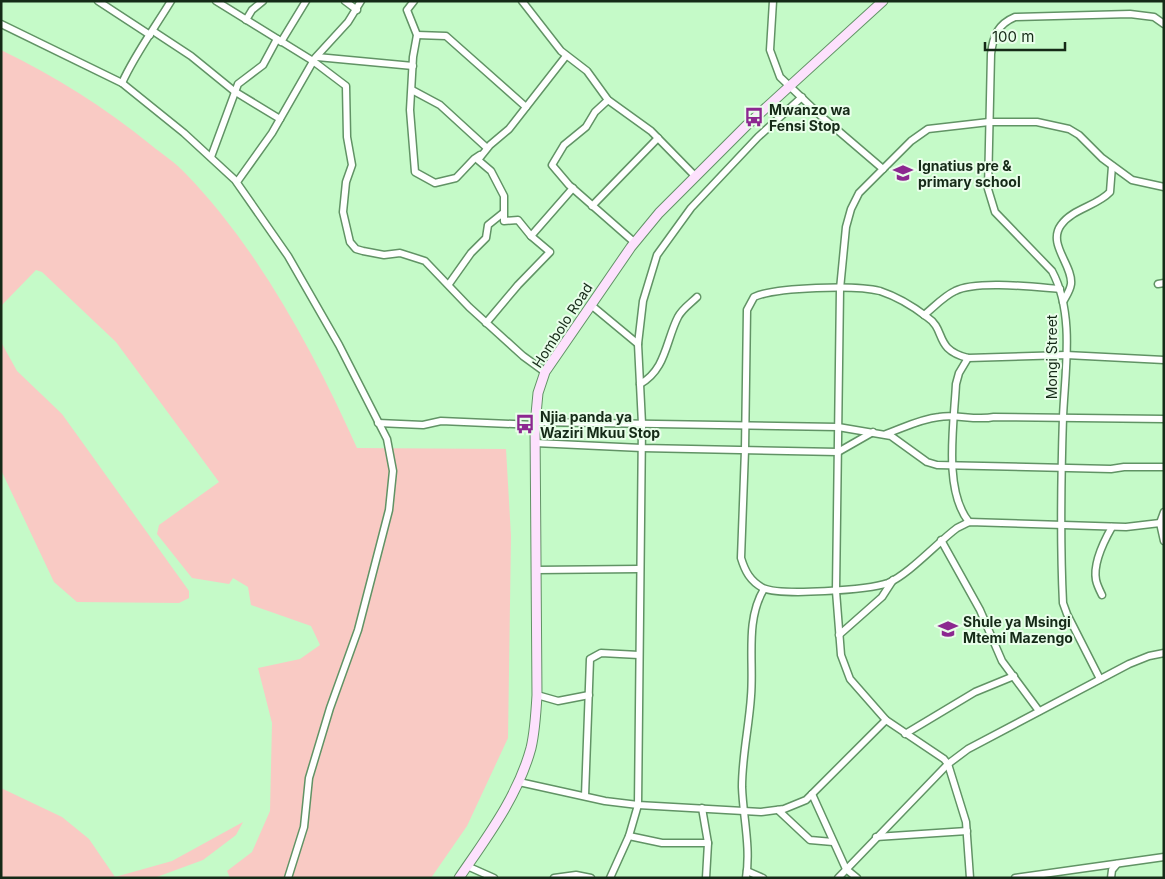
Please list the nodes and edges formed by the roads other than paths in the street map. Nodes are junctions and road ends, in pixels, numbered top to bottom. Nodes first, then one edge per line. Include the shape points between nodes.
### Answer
1 (98, 1) edge
2 (171, 1) edge
3 (217, 1) edge
4 (263, 1) edge
5 (306, 1) edge
6 (345, 1) edge
7 (361, 1) edge
8 (414, 1) edge
9 (522, 1) edge
10 (773, 1) edge
11 (883, 1) edge
12 (357, 10) junction
13 (246, 20) junction
14 (1, 24) edge
15 (1164, 24) edge
16 (152, 33) junction
17 (417, 35) junction
18 (279, 40) junction
19 (566, 56) junction
20 (314, 59) junction
21 (413, 66) junction
22 (122, 83) junction
23 (790, 87) junction
24 (412, 90) junction
25 (234, 91) junction
26 (802, 97) junction
27 (608, 100) junction
28 (526, 107) junction
29 (280, 119) junction
30 (989, 122) junction
31 (658, 138) junction
32 (487, 148) junction
33 (481, 154) junction
34 (211, 157) junction
35 (1112, 166) junction
36 (883, 169) junction
37 (696, 177) junction
38 (236, 182) junction
39 (1164, 187) edge
40 (572, 188) junction
41 (592, 206) junction
42 (503, 213) junction
43 (531, 236) junction
44 (634, 242) junction
45 (449, 284) junction
46 (840, 289) junction
47 (1060, 289) junction
48 (697, 297) dead end
49 (1063, 302) junction
50 (591, 305) junction
51 (924, 315) junction
52 (486, 323) junction
53 (638, 344) junction
54 (1066, 355) junction
55 (968, 358) junction
56 (1164, 360) edge
57 (545, 372) junction
58 (640, 384) junction
59 (954, 416) junction
60 (1063, 418) junction
61 (1164, 419) edge
62 (378, 423) junction
63 (535, 424) junction
64 (642, 424) junction
65 (746, 425) junction
66 (838, 427) junction
67 (874, 432) junction
68 (884, 434) junction
69 (535, 443) junction
70 (642, 448) junction
71 (746, 450) junction
72 (838, 452) junction
73 (1063, 466) junction
74 (953, 467) junction
75 (1164, 467) edge
76 (1164, 512) edge
77 (970, 522) junction
78 (1160, 523) junction
79 (1063, 524) junction
80 (1112, 527) junction
81 (940, 540) junction
82 (1164, 540) edge
83 (639, 569) junction
84 (536, 570) junction
85 (893, 580) junction
86 (764, 589) junction
87 (836, 591) junction
88 (1102, 595) dead end
89 (839, 635) junction
90 (1164, 653) edge
91 (639, 655) junction
92 (1014, 676) junction
93 (1100, 679) junction
94 (537, 695) junction
95 (589, 695) junction
96 (1039, 711) junction
97 (886, 720) junction
98 (905, 734) junction
99 (948, 764) junction
100 (519, 782) junction
101 (812, 794) junction
102 (585, 796) junction
103 (638, 805) junction
104 (702, 808) junction
105 (778, 810) junction
106 (745, 811) junction
107 (967, 831) junction
108 (629, 836) junction
109 (876, 837) junction
110 (833, 842) junction
111 (708, 843) junction
112 (1164, 857) edge
113 (1117, 864) junction
114 (467, 866) junction
115 (846, 870) junction
116 (747, 874) edge
117 (1045, 876) edge
118 (288, 878) edge
119 (459, 878) edge
120 (494, 878) edge
121 (554, 878) edge
122 (592, 878) edge
123 (610, 878) edge
124 (706, 878) edge
125 (763, 878) edge
126 (838, 878) edge
127 (857, 878) edge
128 (970, 878) edge
129 (1015, 878) edge
130 (1111, 878) edge

1 - 16 street
2 - 16 street
3 - 13 street
4 - 13 street
5 - 18 street
6 - 12 street
7 - 12 street
8 - 17 street via 407,10
9 - 19 street
10 - 23 street via 770,50 776,70
11 - 23 street, Hombolo Road
12 - 20 street
13 - 18 street
14 - 22 street
15 - 30 street, Mongi Street via 1154,17 1130,14 1031,16 1004,21 992,42
16 - 22 street via 132,59
16 - 25 street via 191,56
17 - 21 street
17 - 28 street via 446,36
18 - 20 street
18 - 25 street via 266,61 240,81
19 - 27 street via 587,71
19 - 28 street
20 - 21 street
20 - 29 street
20 - 45 street via 346,86 346,138 352,165 345,186 343,212 350,242 364,252 418,257
21 - 24 street
22 - 34 street
23 - 26 street
23 - 37 street, Hombolo Road
24 - 32 street via 440,105
24 - 33 street via 410,110 415,172 435,183 456,178
25 - 29 street
25 - 34 street via 228,116
26 - 36 street
26 - 53 street via 716,180 665,242 652,269
27 - 31 street
27 - 40 street via 586,127 564,145 552,165
28 - 32 street
29 - 38 street
30 - 35 street via 1038,122 1068,129
30 - 36 street via 928,129
30 - 47 street, Mongi Street via 990,202 995,212 1052,271
31 - 37 street
31 - 41 street
32 - 33 street
33 - 42 street via 478,162 491,172 504,196
34 - 38 street
35 - 39 street via 1132,180
35 - 49 street via 1110,192 1065,220 1058,230 1062,258 1070,278 1069,291
36 - 46 street via 859,193 851,209 846,227
37 - 44 street, Hombolo Road
38 - 62 street via 288,256
40 - 41 street
40 - 43 street
41 - 44 street
42 - 43 street via 504,221 518,220
42 - 45 street via 488,225 486,238
43 - 52 street via 550,252
44 - 50 street, Hombolo Road
45 - 52 street
46 - 51 street via 881,292
46 - 65 street via 779,291 763,293 750,300 747,310
46 - 66 street
47 - 49 street, Mongi Street
47 - 51 street via 1022,286 964,288 950,294
48 - 58 street via 681,311 665,354
49 - 54 street, Mongi Street
50 - 53 street
50 - 57 street, Hombolo Road
51 - 55 street via 933,323 948,349
52 - 57 street
53 - 58 street
54 - 55 street
54 - 56 street
54 - 60 street, Mongi Street
55 - 59 street via 956,384
57 - 63 street, Hombolo Road via 538,393
58 - 64 street
59 - 60 street
59 - 68 street via 931,418
59 - 74 street
60 - 61 street
60 - 73 street, Mongi Street
62 - 63 street
62 - 118 street via 387,438 393,471 389,510 358,630 311,771 304,827
63 - 64 street
63 - 69 street, Hombolo Road
64 - 65 street
64 - 70 street
65 - 66 street
65 - 71 street
66 - 67 street
66 - 72 street
67 - 68 street
67 - 72 street
68 - 74 street via 898,439 927,462
69 - 70 street
69 - 84 street, Hombolo Road
70 - 71 street
70 - 83 street
71 - 72 street
71 - 86 street via 741,558 748,575
72 - 87 street
73 - 74 street
73 - 75 street via 1110,469
73 - 79 street, Mongi Street
74 - 77 street via 957,501
76 - 78 street
77 - 79 street
77 - 81 street
78 - 80 street
78 - 82 street
79 - 80 street
79 - 93 street, Mongi Street via 1063,604
80 - 88 street via 1096,574
81 - 85 street
81 - 92 street via 980,610 1002,661
83 - 84 street
83 - 91 street
84 - 94 street, Hombolo Road
85 - 87 street via 854,591
85 - 89 street via 882,597
86 - 87 street
86 - 106 street via 755,605 753,619 751,697 743,762
87 - 89 street
89 - 97 street via 846,673
90 - 93 street via 1142,658
91 - 95 street via 608,653 592,656
91 - 103 street
92 - 96 street
92 - 98 street via 975,692
93 - 96 street
94 - 95 street via 558,701
94 - 100 street, Hombolo Road via 531,747
95 - 102 street
96 - 99 street via 968,749
97 - 98 street
97 - 101 street
98 - 99 street via 944,758
99 - 107 street
99 - 109 street
100 - 102 street
100 - 114 street, Hombolo Road
101 - 105 street via 806,800
101 - 110 street
102 - 103 street
103 - 104 street
103 - 108 street
104 - 106 street
104 - 111 street
105 - 106 street
105 - 110 street via 810,840
106 - 116 street
107 - 109 street
107 - 128 street
108 - 111 street via 662,843
108 - 123 street
109 - 115 street
110 - 115 street
111 - 124 street
112 - 113 street
113 - 117 street
113 - 130 street
114 - 119 street, Hombolo Road
114 - 120 street
115 - 126 street
115 - 127 street
116 - 125 street
117 - 129 street
121 - 122 street via 576,875

